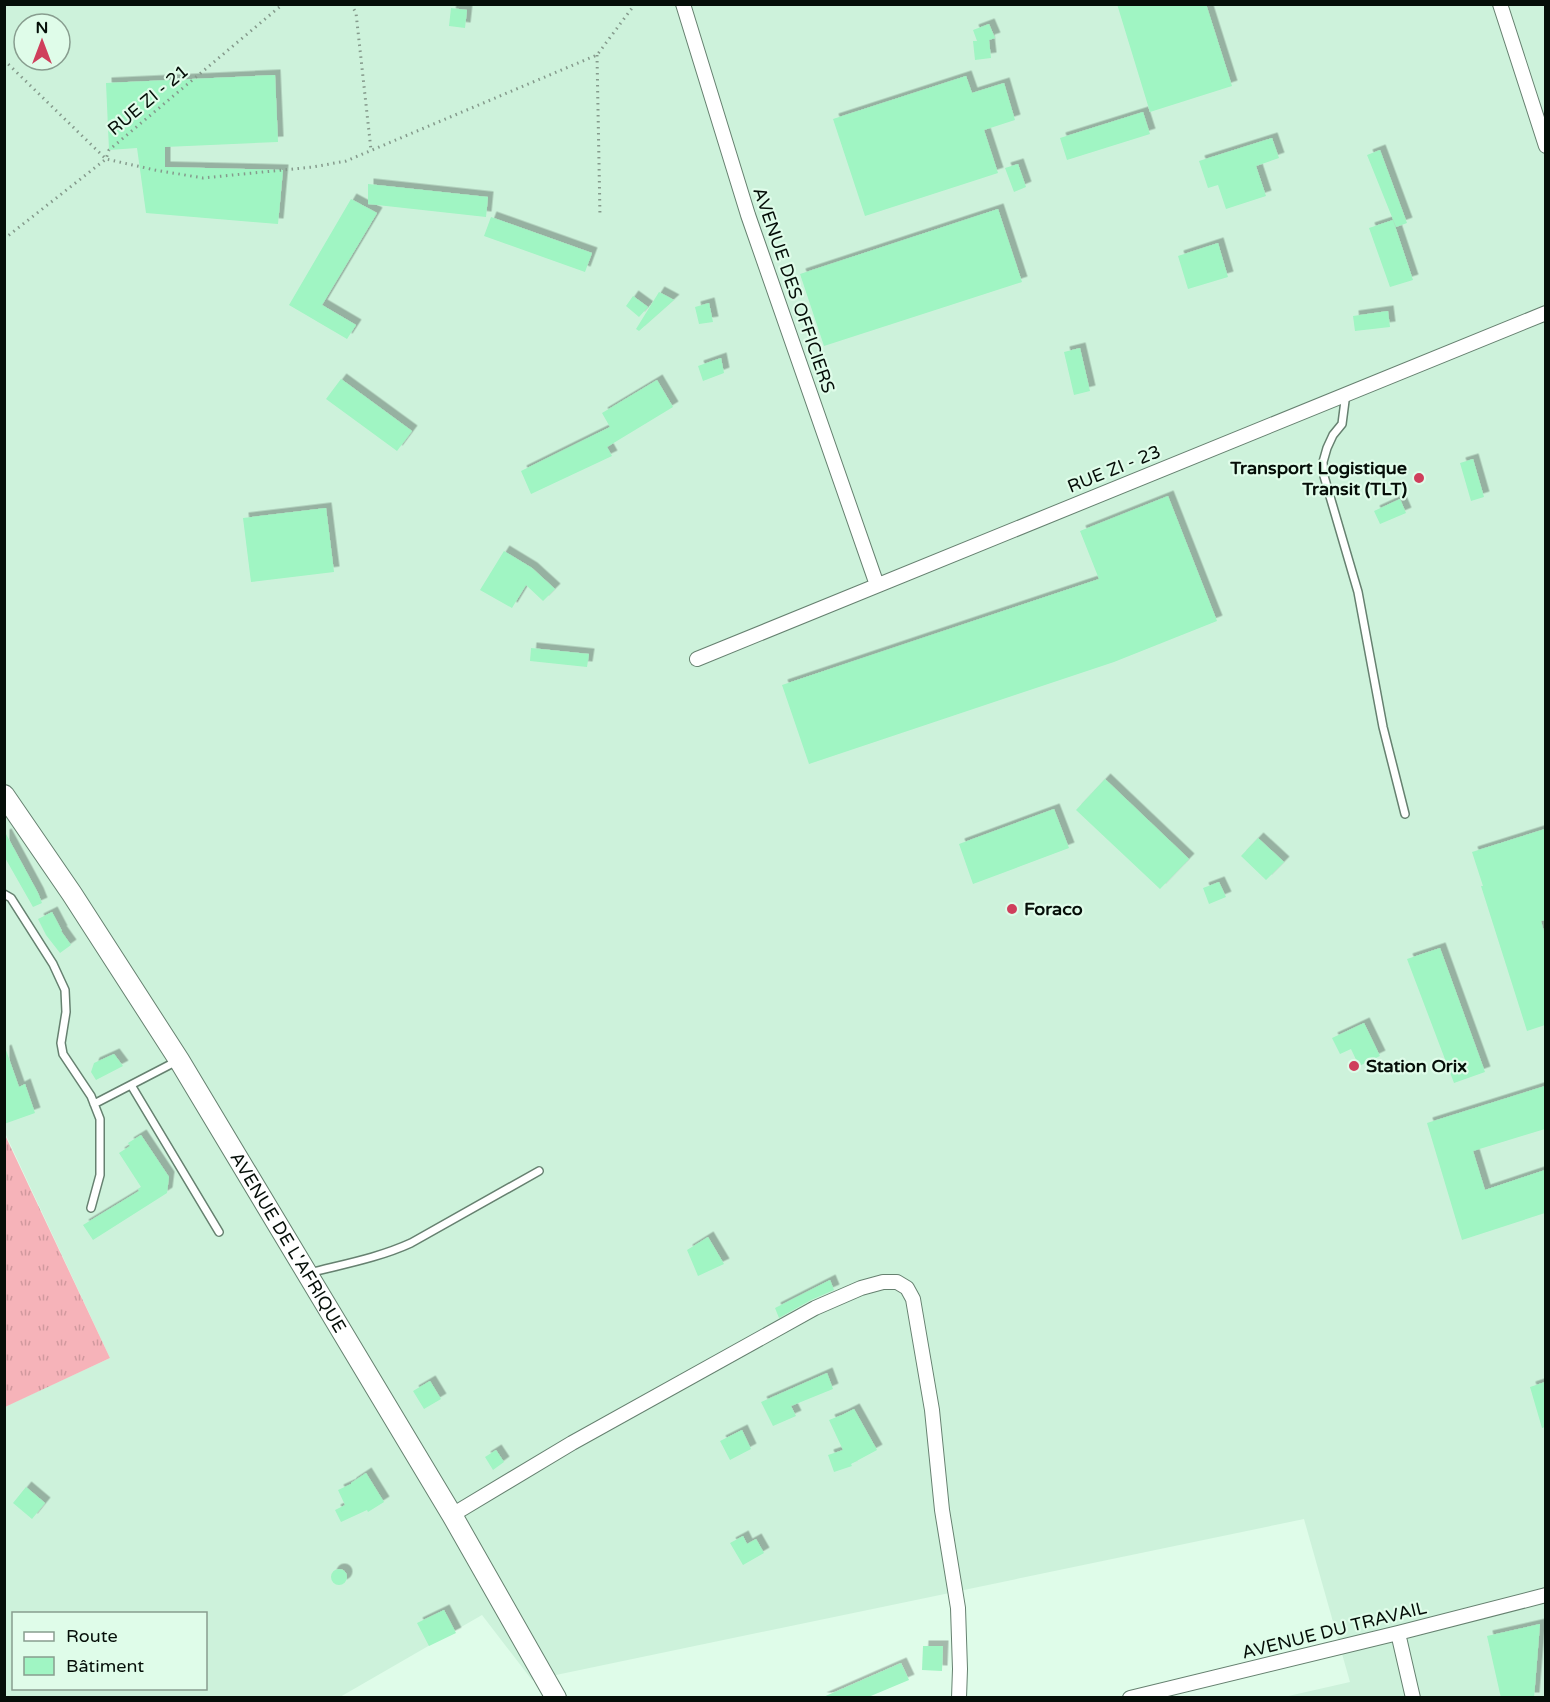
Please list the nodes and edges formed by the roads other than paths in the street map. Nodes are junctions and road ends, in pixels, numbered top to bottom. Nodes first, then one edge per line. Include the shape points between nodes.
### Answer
1 (682, 4) edge
2 (1500, 4) edge
3 (1545, 146) edge
4 (1545, 313) edge
5 (1346, 393) junction
6 (877, 585) junction
7 (697, 659) dead end
8 (4, 795) edge
9 (1405, 814) dead end
10 (4, 894) edge
11 (179, 1060) junction
12 (131, 1085) junction
13 (94, 1104) junction
14 (539, 1172) dead end
15 (91, 1208) dead end
16 (219, 1232) dead end
17 (307, 1273) junction
18 (452, 1515) junction
19 (1545, 1595) edge
20 (1398, 1633) junction
21 (556, 1698) edge
22 (959, 1698) edge
23 (1130, 1698) edge
24 (1413, 1698) edge

1 - 6 street, AVENUE DES OFFICIERS via 748,215
2 - 3 street
4 - 5 street, RUE ZI - 23
5 - 6 street, RUE ZI - 23
5 - 9 lane via 1342,424 1326,448 1324,476 1358,592 1383,727
6 - 7 street, RUE ZI - 23
8 - 11 main road, AVENUE DE L'AFRIQUE
10 - 13 lane via 65,990 63,1054
11 - 12 lane
11 - 17 main road, AVENUE DE L'AFRIQUE
12 - 13 lane
12 - 16 lane
13 - 15 lane via 100,1119 100,1175
14 - 17 lane via 411,1243 363,1261
17 - 18 main road, AVENUE DE L'AFRIQUE
18 - 21 main road, AVENUE DE L'AFRIQUE
18 - 22 street via 572,1443 815,1308 861,1288 897,1282 907,1288 913,1299 932,1410 942,1510 958,1608
19 - 20 street, AVENUE DU TRAVAIL
20 - 23 street, AVENUE DU TRAVAIL
20 - 24 street

